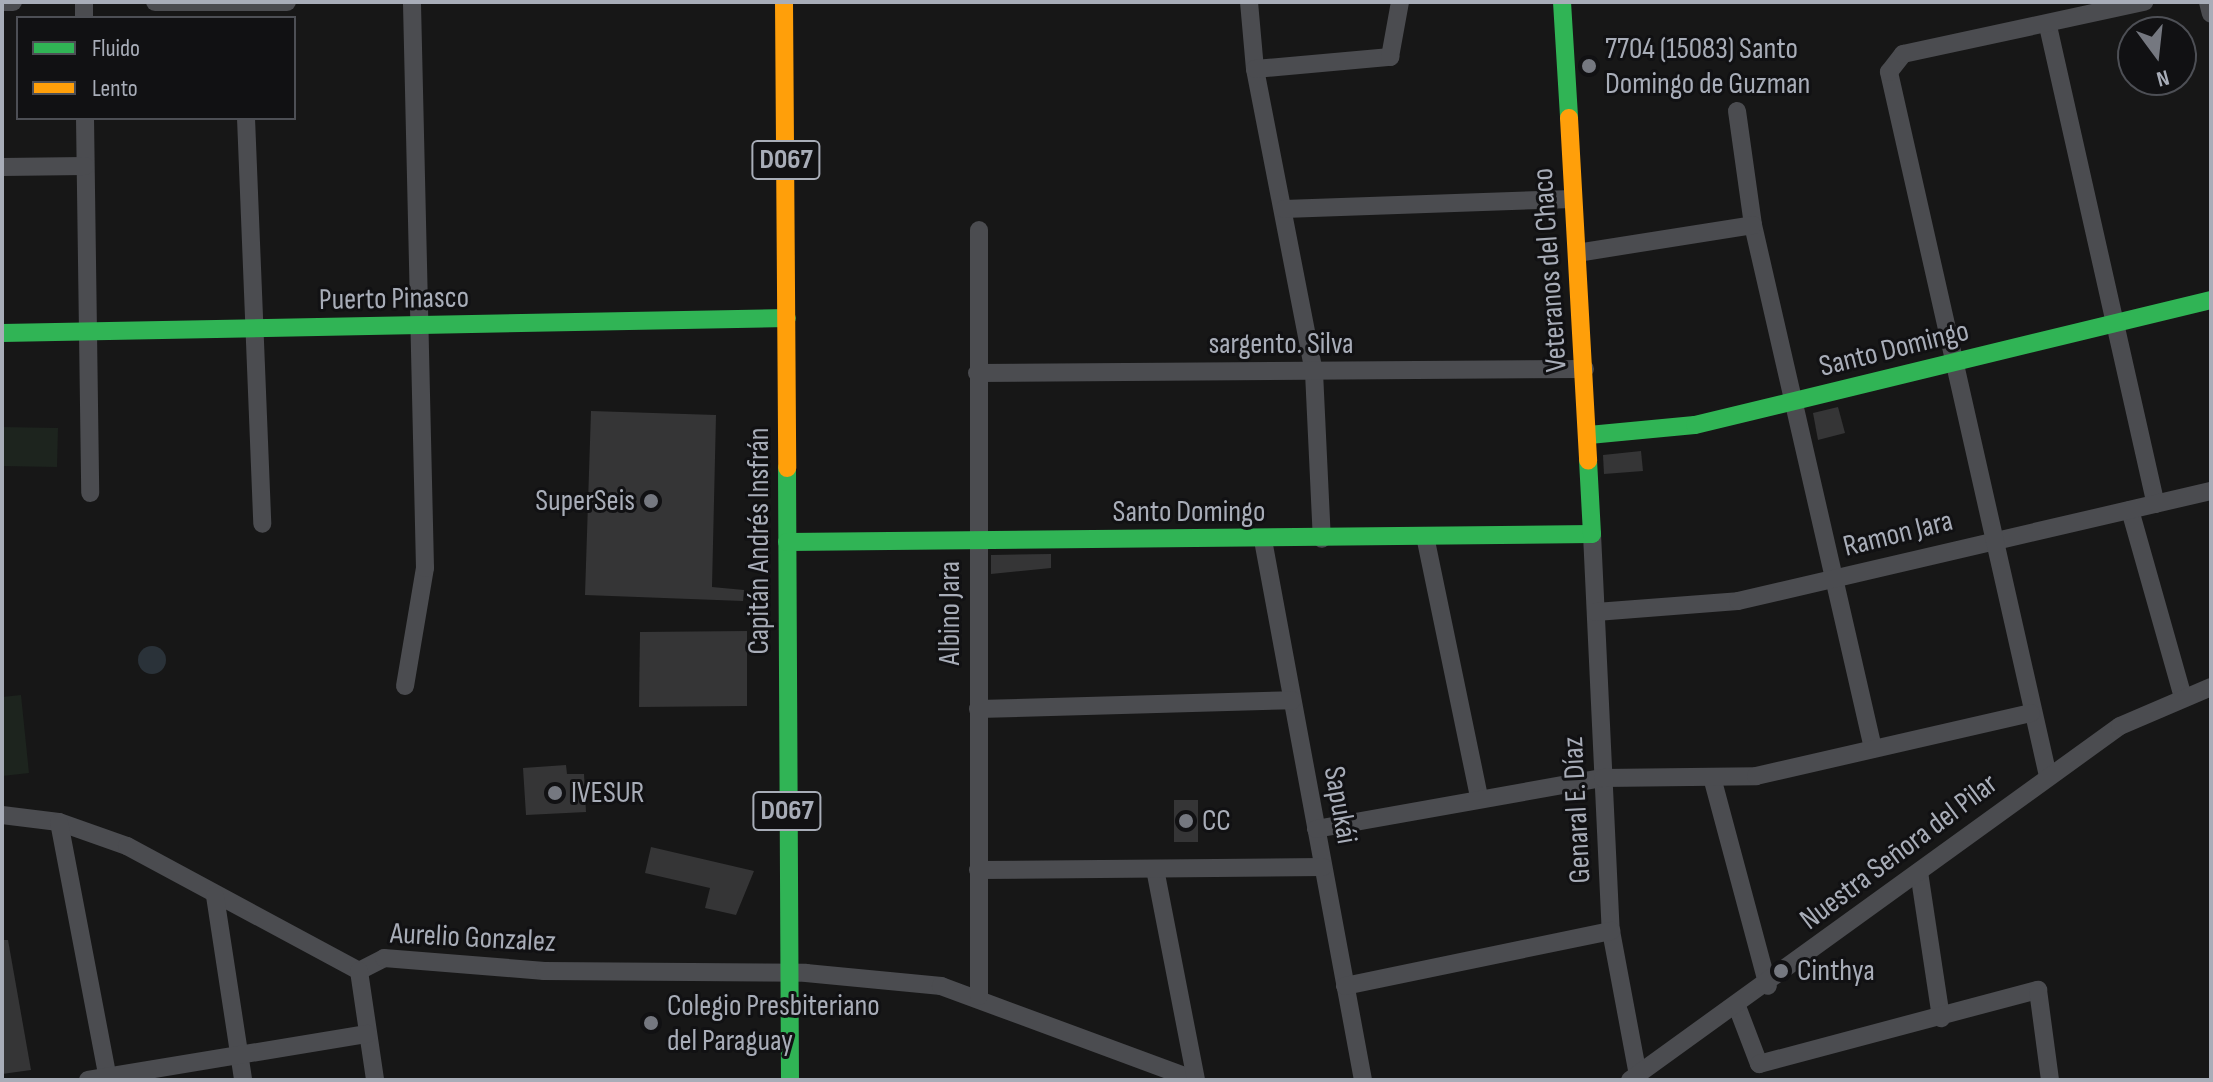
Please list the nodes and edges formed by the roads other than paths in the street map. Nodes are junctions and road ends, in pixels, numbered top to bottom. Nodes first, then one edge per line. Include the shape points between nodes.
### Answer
1 (2, 2) edge
2 (13, 2) edge
3 (155, 2) edge
4 (287, 2) edge
5 (784, 2) edge
6 (1249, 2) edge
7 (1400, 2) edge
8 (1562, 2) edge
9 (2144, 2) edge
10 (2208, 2) edge
11 (412, 3) edge
12 (243, 8) edge
13 (2211, 14) edge
14 (2048, 26) junction
15 (1255, 69) junction
16 (1737, 111) dead end
17 (85, 120) edge
18 (246, 120) edge
19 (85, 166) junction
20 (2, 167) edge
21 (1573, 199) junction
22 (1284, 209) junction
23 (1753, 225) junction
24 (979, 230) dead end
25 (1577, 253) junction
26 (2211, 300) edge
27 (787, 318) junction
28 (2115, 322) junction
29 (417, 326) junction
30 (251, 331) junction
31 (90, 332) junction
32 (2, 333) edge
33 (1953, 363) junction
34 (1585, 369) junction
35 (1314, 372) junction
36 (977, 373) junction
37 (1792, 404) junction
38 (1589, 435) junction
39 (2211, 491) edge
40 (90, 493) dead end
41 (2156, 504) junction
42 (2130, 510) junction
43 (262, 524) dead end
44 (1592, 534) junction
45 (1425, 536) junction
46 (977, 539) junction
47 (1322, 539) junction
48 (1263, 540) junction
49 (1990, 541) junction
50 (787, 542) junction
51 (1835, 579) junction
52 (1596, 612) junction
53 (405, 686) dead end
54 (2211, 687) edge
55 (2182, 694) junction
56 (1292, 700) junction
57 (978, 709) junction
58 (2031, 713) junction
59 (1873, 748) junction
60 (2048, 776) junction
61 (1603, 778) junction
62 (1713, 781) junction
63 (1479, 797) junction
64 (2, 815) edge
65 (59, 822) junction
66 (1316, 829) junction
67 (1323, 867) junction
68 (1155, 869) junction
69 (978, 870) junction
70 (1919, 872) junction
71 (215, 896) junction
72 (1611, 931) junction
73 (359, 971) junction
74 (789, 977) junction
75 (1345, 986) junction
76 (1768, 986) junction
77 (979, 996) junction
78 (1738, 1009) junction
79 (1941, 1018) junction
80 (367, 1034) junction
81 (239, 1055) junction
82 (101, 1079) edge
83 (1635, 1079) edge
84 (243, 1080) edge
85 (375, 1080) edge
86 (790, 1080) edge
87 (1196, 1080) edge
88 (1363, 1080) edge
89 (2050, 1080) edge

1 - 2 street
3 - 12 street
4 - 12 street
5 - 27 street, Capitán Andrés Insfrán / D067
6 - 15 street
7 - 15 street via 1390,57
8 - 21 street, Veteranos del Chaco
9 - 14 street
10 - 13 street
11 - 29 street
14 - 28 street
14 - 33 street via 1903,54 1890,68
15 - 22 street
16 - 23 street
17 - 19 street
18 - 30 street
19 - 20 street
19 - 31 street
21 - 22 street
21 - 25 street, Veteranos del Chaco
22 - 35 street
23 - 25 street
23 - 37 street
24 - 36 street, Albino Jara
25 - 34 street, Veteranos del Chaco
26 - 28 street, Santo Domingo
27 - 29 street, Puerto Pinasco
27 - 50 street, Capitán Andrés Insfrán / D067
28 - 33 street, Santo Domingo
28 - 41 street
29 - 30 street, Puerto Pinasco
29 - 53 street via 425,568
30 - 31 street, Puerto Pinasco
30 - 43 street
31 - 32 street, Puerto Pinasco
31 - 40 street
33 - 37 street, Santo Domingo
33 - 49 street
34 - 35 street, sargento. Silva
34 - 38 street, Veteranos del Chaco
35 - 36 street, sargento. Silva
35 - 47 street
36 - 46 street, Albino Jara
37 - 38 street, Santo Domingo via 1695,425
37 - 51 street
38 - 44 street, Veteranos del Chaco
39 - 41 street, Ramon Jara
41 - 42 street, Ramon Jara
42 - 49 street, Ramon Jara
42 - 55 street
44 - 45 street, Santo Domingo
44 - 52 street, Genaral E. Díaz
45 - 47 street, Santo Domingo
45 - 63 street
46 - 48 street, Santo Domingo
46 - 50 street, Santo Domingo
46 - 57 street, Albino Jara
47 - 48 street, Santo Domingo
48 - 56 street, Sapukái
49 - 51 street, Ramon Jara
49 - 58 street
50 - 74 street, Capitán Andrés Insfrán / D067
51 - 52 street, Ramon Jara via 1738,601
51 - 59 street
52 - 61 street, Genaral E. Díaz
54 - 55 street, Nuestra Señora del Pilar
55 - 60 street, Nuestra Señora del Pilar via 2120,726
56 - 57 street
56 - 66 street, Sapukái
57 - 69 street, Albino Jara
58 - 59 street
58 - 60 street
59 - 62 street
60 - 70 street, Nuestra Señora del Pilar
61 - 62 street
61 - 63 street
61 - 72 street, Genaral E. Díaz
62 - 76 street
63 - 66 street
64 - 65 street, Aurelio Gonzalez
65 - 71 street, Aurelio Gonzalez via 127,846
65 - 82 street
66 - 67 street, Sapukái
67 - 68 street
67 - 75 street, Sapukái
68 - 69 street
68 - 87 street
69 - 77 street, Albino Jara
70 - 76 street, Nuestra Señora del Pilar
70 - 79 street
71 - 73 street, Aurelio Gonzalez
71 - 81 street
72 - 75 street
72 - 83 street, Genaral E. Díaz
73 - 74 street, Aurelio Gonzalez via 384,958 544,971
73 - 80 street
74 - 77 street via 941,986
74 - 86 street, Capitán Andrés Insfrán / D067
75 - 88 street, Sapukái
76 - 78 street, Nuestra Señora del Pilar
77 - 87 street
78 - 79 street via 1759,1064
78 - 83 street, Nuestra Señora del Pilar
79 - 89 street via 2038,990
80 - 81 street
80 - 85 street
81 - 82 street
81 - 84 street

